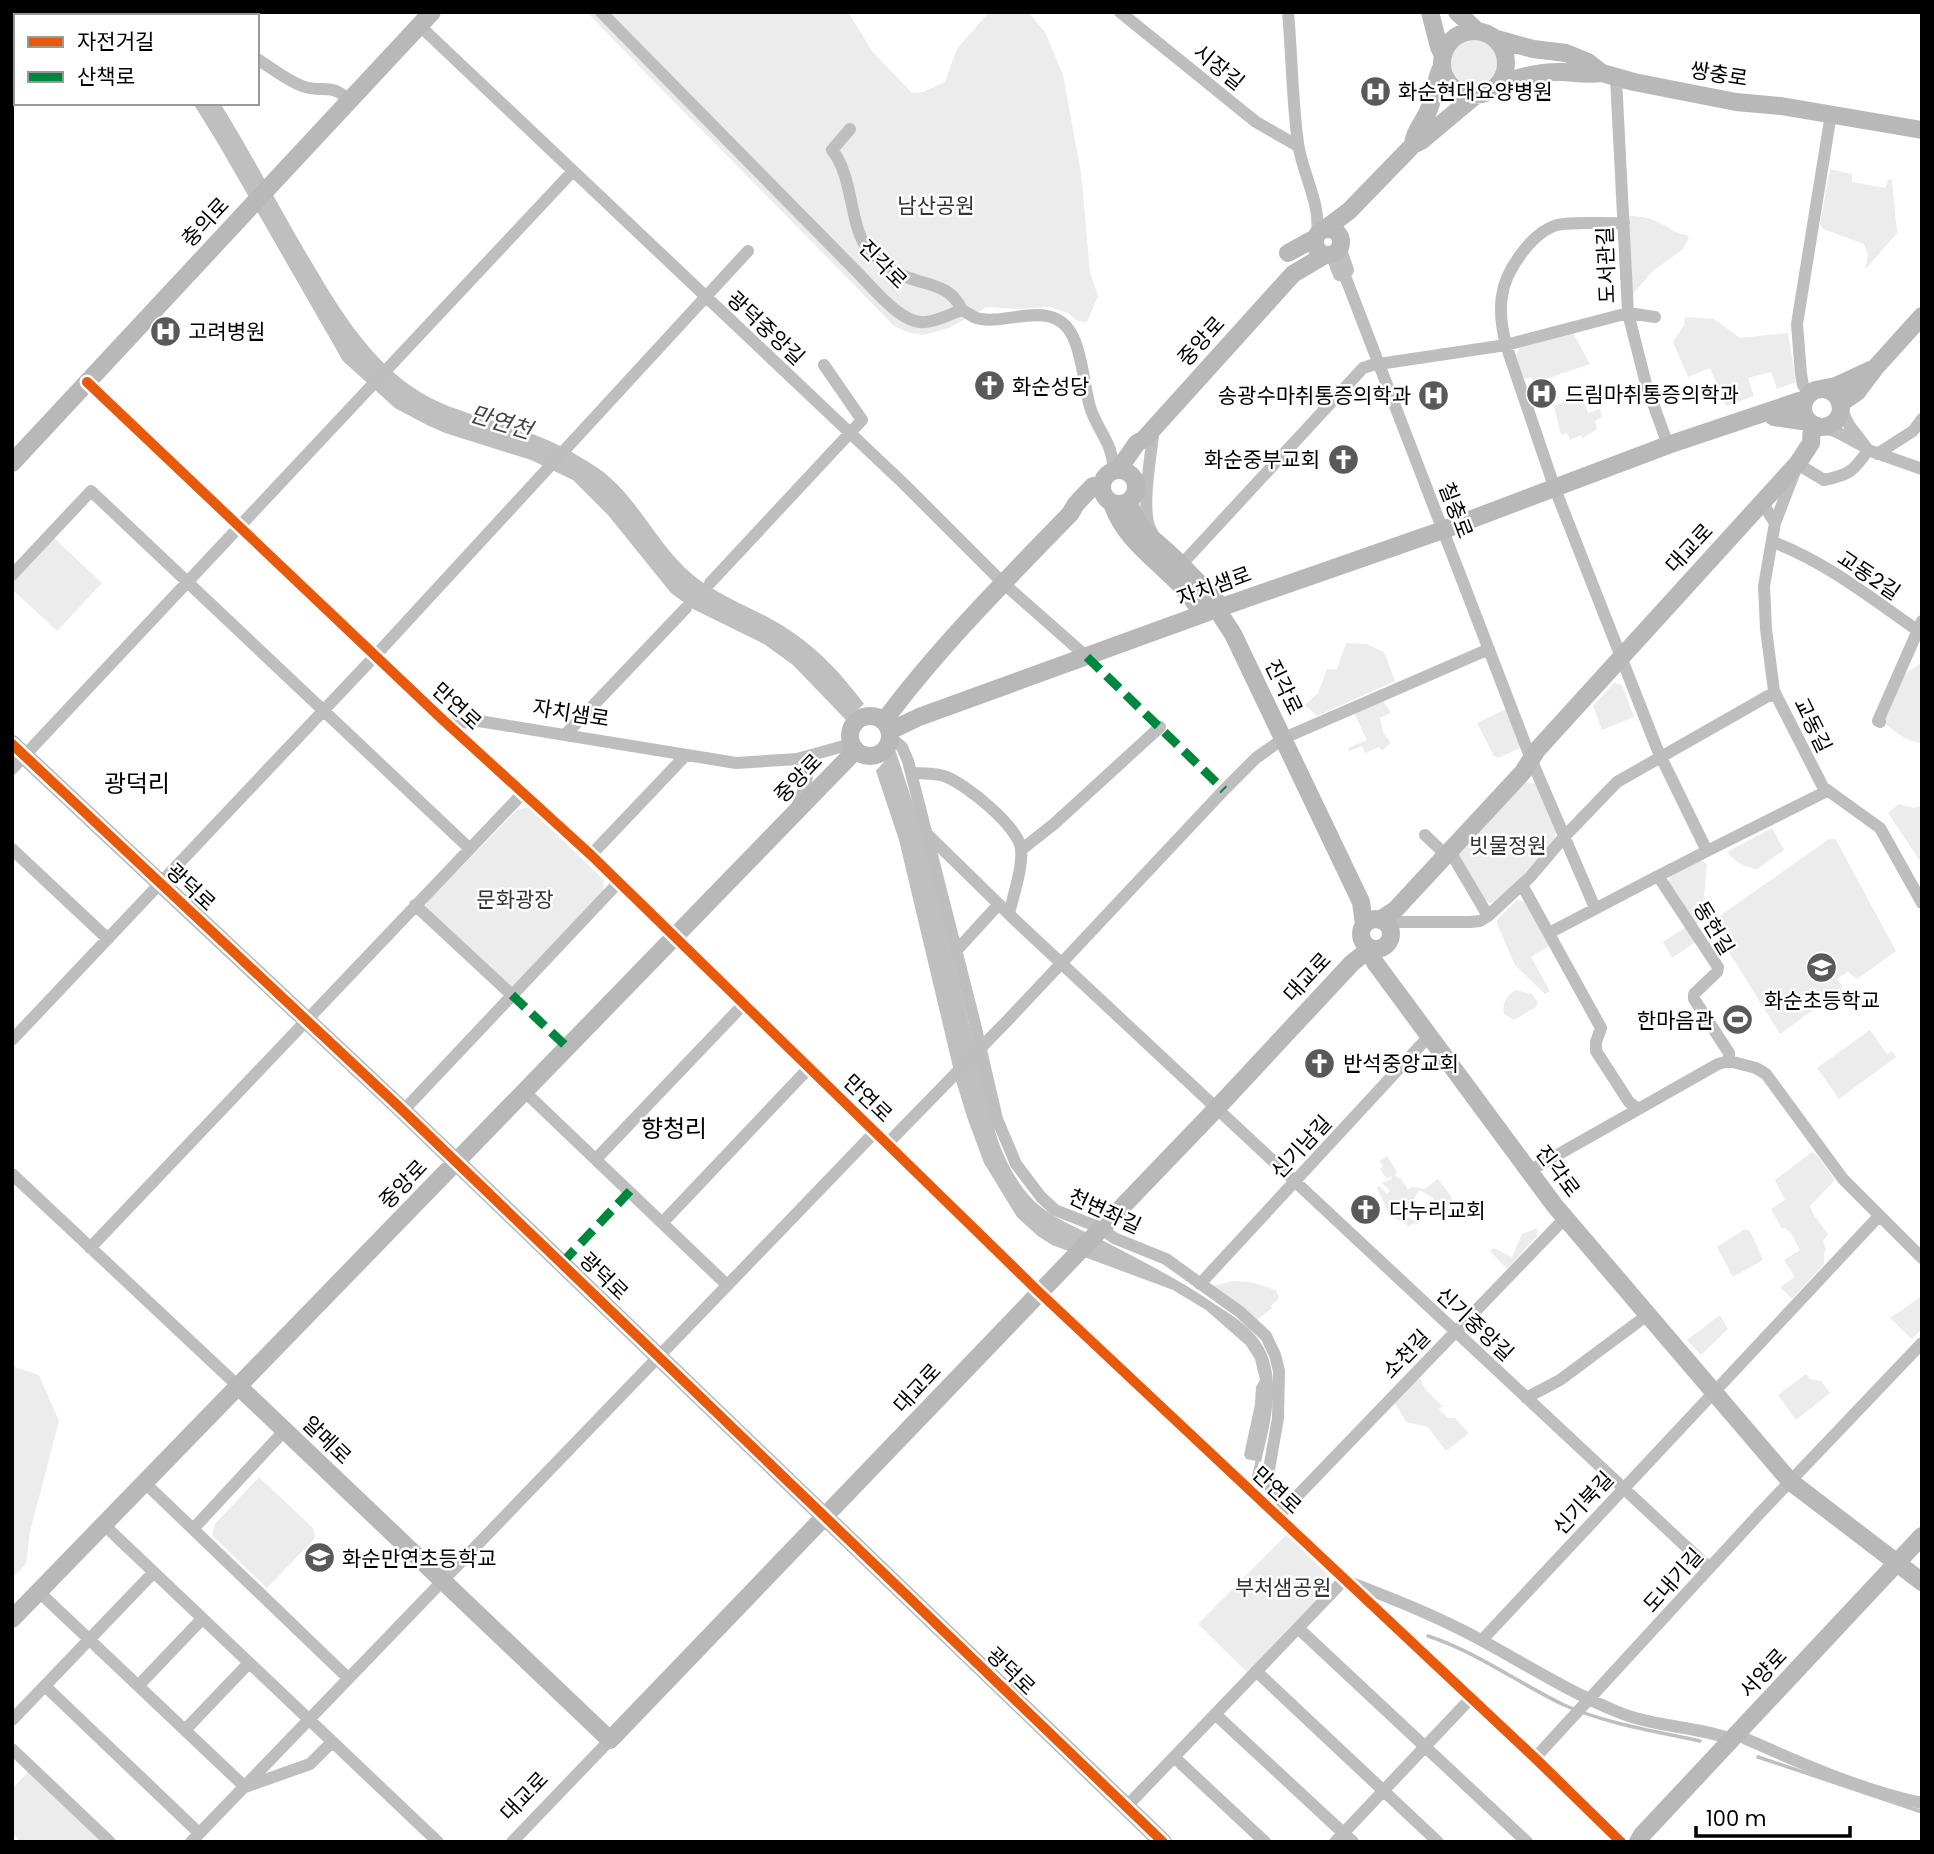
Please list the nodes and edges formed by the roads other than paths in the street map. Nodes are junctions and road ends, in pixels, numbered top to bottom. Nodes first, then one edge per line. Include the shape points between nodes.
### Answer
1 (601, 12) edge
2 (1120, 12) edge
3 (1288, 12) edge
4 (1430, 12) edge
5 (1457, 12) edge
6 (426, 19) edge
7 (1475, 30) junction
8 (1436, 36) junction
9 (1500, 44) junction
10 (259, 60) edge
11 (1440, 67) junction
12 (1609, 75) junction
13 (1495, 88) junction
14 (1476, 95) junction
15 (350, 101) junction
16 (1831, 114) junction
17 (850, 129) dead end
18 (1922, 130) edge
19 (1413, 145) junction
20 (1298, 146) junction
21 (573, 171) junction
22 (1349, 211) junction
23 (1624, 223) junction
24 (1324, 235) junction
25 (748, 251) dead end
26 (705, 298) junction
27 (962, 310) junction
28 (1628, 313) junction
29 (1922, 316) edge
30 (1655, 317) dead end
31 (1506, 345) junction
32 (1380, 364) junction
33 (824, 365) dead end
34 (1875, 368) junction
35 (87, 382) junction
36 (1811, 394) junction
37 (1840, 406) junction
38 (1767, 412) junction
39 (1922, 419) edge
40 (1815, 425) junction
41 (850, 433) junction
42 (1149, 433) junction
43 (1668, 445) junction
44 (1870, 450) junction
45 (12, 463) edge
46 (1799, 464) junction
47 (1922, 469) edge
48 (1115, 471) junction
49 (1134, 478) junction
50 (1555, 488) junction
51 (1112, 498) junction
52 (1762, 502) junction
53 (1775, 523) junction
54 (240, 527) junction
55 (1443, 530) junction
56 (1773, 542) junction
57 (1175, 559) junction
58 (13, 572) edge
59 (187, 583) junction
60 (710, 583) dead end
61 (1003, 583) junction
62 (686, 608) dead end
63 (1213, 610) junction
64 (1919, 626) edge
65 (1917, 648) edge
66 (1489, 649) junction
67 (375, 656) junction
68 (1621, 656) junction
69 (1087, 657) junction
70 (905, 692) junction
71 (1776, 695) junction
72 (323, 711) junction
73 (919, 718) junction
74 (1880, 722) dead end
75 (448, 724) junction
76 (1160, 727) dead end
77 (888, 730) junction
78 (565, 735) junction
79 (1284, 738) junction
80 (853, 747) junction
81 (686, 755) junction
82 (16, 757) edge
83 (802, 758) junction
84 (1661, 758) junction
85 (1531, 759) junction
86 (911, 773) junction
87 (1826, 791) junction
88 (523, 793) junction
89 (794, 815) junction
90 (927, 834) junction
91 (1425, 835) dead end
92 (1564, 837) junction
93 (469, 848) junction
94 (12, 849) edge
95 (1021, 850) junction
96 (1707, 851) junction
97 (591, 855) junction
98 (1446, 855) junction
99 (1658, 876) junction
100 (619, 882) junction
101 (160, 884) junction
102 (1522, 885) junction
103 (1364, 903) junction
104 (1922, 903) edge
105 (999, 904) junction
106 (415, 905) junction
107 (1595, 908) junction
108 (1009, 914) junction
109 (1488, 916) junction
110 (1379, 931) junction
111 (1549, 933) junction
112 (675, 937) junction
113 (108, 939) junction
114 (957, 951) junction
115 (1062, 963) junction
116 (1352, 963) junction
117 (1380, 967) junction
118 (512, 995) junction
119 (743, 1005) junction
120 (305, 1019) junction
121 (1430, 1035) junction
122 (12, 1040) edge
123 (979, 1049) junction
124 (1729, 1060) junction
125 (809, 1068) junction
126 (526, 1092) junction
127 (1217, 1108) junction
128 (1638, 1109) junction
129 (403, 1111) junction
130 (875, 1132) junction
131 (888, 1143) junction
132 (596, 1159) junction
133 (456, 1162) junction
134 (1529, 1171) junction
135 (12, 1174) edge
136 (1295, 1181) junction
137 (1879, 1216) junction
138 (1565, 1218) junction
139 (663, 1222) junction
140 (1098, 1230) junction
141 (90, 1248) junction
142 (1922, 1258) edge
143 (1199, 1283) junction
144 (727, 1285) junction
145 (1040, 1292) junction
146 (1646, 1316) junction
147 (1454, 1332) junction
148 (1922, 1343) edge
149 (659, 1356) junction
150 (237, 1385) junction
151 (1712, 1392) junction
152 (1526, 1398) junction
153 (284, 1431) junction
154 (144, 1482) junction
155 (1791, 1482) junction
156 (1623, 1488) junction
157 (1277, 1517) junction
158 (826, 1518) junction
159 (103, 1524) junction
160 (194, 1528) junction
161 (1922, 1536) edge
162 (1922, 1552) edge
163 (1901, 1566) junction
164 (1709, 1569) junction
165 (153, 1573) junction
166 (1344, 1580) junction
167 (442, 1582) junction
168 (1922, 1582) edge
169 (38, 1591) junction
170 (12, 1619) edge
171 (202, 1619) junction
172 (1298, 1628) junction
173 (90, 1639) junction
174 (1482, 1640) junction
175 (249, 1663) junction
176 (1256, 1671) junction
177 (348, 1678) junction
178 (139, 1685) junction
179 (45, 1686) junction
180 (1471, 1698) junction
181 (1587, 1702) junction
182 (1215, 1714) junction
183 (12, 1720) edge
184 (309, 1720) junction
185 (186, 1730) junction
186 (1739, 1739) junction
187 (610, 1740) junction
188 (332, 1742) junction
189 (1426, 1746) junction
190 (12, 1749) edge
191 (1174, 1757) junction
192 (1535, 1758) junction
193 (245, 1787) junction
194 (1384, 1790) junction
195 (1922, 1803) edge
196 (1126, 1807) junction
197 (195, 1837) edge
198 (1344, 1839) edge
199 (110, 1842) edge
200 (438, 1842) edge
201 (512, 1842) edge
202 (1163, 1842) edge
203 (1265, 1842) edge
204 (1438, 1842) edge
205 (1527, 1842) edge
206 (1621, 1842) edge
207 (1638, 1842) edge
208 (1649, 1842) edge

1 - 27 street, 진각로 via 898,311 922,323
2 - 20 street, 시장길 via 1256,122
3 - 20 street
4 - 8 street
5 - 7 street
6 - 15 street, 충의로
6 - 21 street, 광덕중앙길
7 - 9 street
7 - 11 street via 1455,37
8 - 11 street
8 - 11 street via 1432,73
9 - 12 street, 쌍충로 via 1566,53
9 - 13 street via 1506,71
10 - 15 street via 293,81 336,90
11 - 14 street via 1453,87
11 - 19 street
12 - 13 street, 쌍충로 via 1543,72
12 - 16 street, 쌍충로 via 1736,102
12 - 23 street, 도서관길
13 - 14 street
14 - 19 street
15 - 35 street, 충의로
16 - 18 street, 쌍충로
16 - 36 street via 1799,313 1803,385
17 - 27 street via 832,150 852,197 863,242 896,272 952,294
19 - 22 street
20 - 24 street
21 - 26 street, 광덕중앙길
21 - 54 street
22 - 24 street
22 - 24 street via 1330,215
23 - 28 street, 도서관길
23 - 31 street via 1557,225 1530,242 1502,292
24 - 32 street, 칠충로
24 - 42 street, 중앙로 via 1292,265
25 - 26 street
26 - 41 street, 광덕중앙길
26 - 67 street
27 - 48 street via 976,318 1042,315 1058,320 1070,332 1091,410 1114,458
28 - 30 street
28 - 31 street
28 - 43 street, 도서관길
29 - 34 street
31 - 32 street
31 - 50 street
32 - 55 street, 칠충로
32 - 57 street via 1363,368
33 - 41 street via 862,420
34 - 36 street
34 - 37 street, 대교로
35 - 45 street, 충의로
35 - 54 street, 만연로
36 - 37 street via 1830,391
36 - 38 street, 자치샘로
36 - 40 street, 대교로 via 1803,410
37 - 40 street, 대교로 via 1835,422
37 - 44 street
38 - 40 street
38 - 43 street, 자치샘로
39 - 44 street via 1913,431
40 - 44 street
40 - 46 street, 대교로
41 - 60 street
41 - 61 street, 광덕중앙길
42 - 48 street, 중앙로
42 - 49 street, 중앙로
42 - 57 street via 1146,515 1150,530
43 - 50 street, 자치샘로
44 - 46 street via 1844,476 1824,480
44 - 47 street
46 - 52 street, 대교로
46 - 53 street, 교동길
48 - 49 street
48 - 51 street via 1105,478
49 - 51 street via 1136,493
50 - 55 street, 자치샘로
50 - 68 street
51 - 57 street, 진각로
51 - 61 street via 1093,486
51 - 63 street, 진각로 via 1121,526 1192,599
52 - 53 street
52 - 68 street, 대교로
53 - 56 street, 교동길
54 - 59 street
54 - 67 street, 만연로
55 - 63 street, 자치샘로
55 - 66 street, 칠충로
56 - 64 street, 교동2길 via 1801,553
56 - 71 street, 교동길 via 1765,586
57 - 63 street, 진각로
58 - 59 street via 91,491
59 - 72 street
59 - 82 street
61 - 69 street, 광덕중앙길
61 - 70 street
62 - 78 street
63 - 69 street, 자치샘로
63 - 79 street, 진각로 via 1233,634
64 - 65 street, 교동2길
65 - 74 street, 교동2길
66 - 79 street
66 - 85 street, 칠충로
67 - 72 street
67 - 75 street, 만연로
68 - 84 street
68 - 85 street, 대교로
69 - 73 street, 자치샘로
70 - 73 street via 907,707
70 - 77 street
71 - 84 street
71 - 87 street, 교동길
72 - 93 street
72 - 101 street
73 - 77 street, 자치샘로
75 - 78 street, 자치샘로 via 479,721
75 - 88 street, 만연로
76 - 95 street
77 - 80 street via 880,753 867,756
77 - 80 street via 872,715 857,720 850,733
77 - 86 street, 천변좌길 via 902,747
78 - 81 street, 자치샘로
79 - 103 street, 진각로
79 - 115 street via 1224,790
80 - 83 street, 자치샘로
80 - 89 street, 중앙로
81 - 83 street, 자치샘로 via 761,763
81 - 97 street
82 - 101 street, 광덕로
83 - 89 street via 807,773
84 - 92 street via 1617,782
84 - 96 street
85 - 92 street
85 - 98 street, 대교로
86 - 90 street, 천변좌길
86 - 95 street via 943,776 966,787 1012,831
87 - 96 street
87 - 104 street, 교동길 via 1881,828
88 - 93 street
88 - 97 street, 만연로
89 - 112 street, 중앙로
90 - 105 street, 신기중앙길
90 - 114 street, 천변좌길
91 - 98 street
92 - 102 street
92 - 107 street
93 - 106 street
94 - 113 street
95 - 108 street
96 - 99 street
97 - 100 street, 만연로
98 - 109 street via 1454,858
98 - 110 street, 대교로
99 - 107 street
99 - 124 street, 동헌길 via 1718,967 1693,994
100 - 112 street, 만연로
100 - 118 street
101 - 113 street
101 - 120 street, 광덕로
102 - 109 street
102 - 111 street
103 - 110 street, 진각로
103 - 110 street via 1382,909
105 - 108 street, 신기중앙길
105 - 114 street
106 - 118 street
106 - 120 street
107 - 111 street
108 - 115 street, 신기중앙길
109 - 110 street via 1480,921
110 - 116 street, 대교로 via 1352,957
110 - 117 street, 진각로
111 - 128 street via 1601,1028 1596,1051
112 - 119 street, 만연로
112 - 126 street, 중앙로
113 - 122 street
114 - 123 street, 천변좌길
115 - 123 street
115 - 127 street, 신기중앙길
116 - 117 street
116 - 127 street, 대교로
117 - 121 street, 진각로
118 - 129 street
119 - 125 street, 만연로
119 - 132 street
120 - 129 street, 광덕로
120 - 141 street
121 - 134 street, 진각로
121 - 136 street, 신기남길
123 - 131 street
123 - 140 street, 천변좌길 via 997,1119 1022,1174 1055,1210
124 - 128 street
124 - 137 street via 1766,1074 1843,1179
125 - 130 street, 만연로
125 - 139 street
126 - 132 street
126 - 133 street, 중앙로
127 - 136 street, 신기중앙길
127 - 140 street, 대교로
128 - 134 street
129 - 133 street, 광덕로
130 - 131 street, 만연로
130 - 144 street
131 - 145 street, 만연로
132 - 139 street
133 - 149 street, 광덕로
133 - 150 street, 중앙로
134 - 138 street, 진각로
135 - 141 street, 알메로
136 - 143 street, 신기남길
136 - 147 street, 신기중앙길
137 - 142 street
137 - 151 street
138 - 146 street, 진각로
138 - 147 street, 소천길
139 - 144 street
140 - 143 street, 천변좌길 via 1159,1255
140 - 145 street, 대교로
141 - 150 street, 알메로
143 - 157 street, 천변좌길 via 1254,1323 1275,1355 1280,1397 1268,1475
144 - 149 street
145 - 157 street, 만연로
145 - 158 street, 대교로
146 - 151 street, 진각로
146 - 152 street via 1560,1380
147 - 152 street, 신기중앙길
147 - 157 street, 소천길
148 - 155 street
149 - 158 street, 광덕로
149 - 167 street
150 - 153 street, 알메로
150 - 154 street, 중앙로
151 - 155 street, 진각로
151 - 156 street, 신기북길
152 - 156 street, 신기중앙길
153 - 160 street
153 - 167 street, 알메로
154 - 159 street, 중앙로
154 - 160 street
155 - 163 street, 진각로
155 - 164 street, 도내기길
156 - 164 street, 신기중앙길
156 - 174 street, 신기북길
157 - 166 street, 만연로
158 - 187 street, 대교로
158 - 196 street, 광덕로
159 - 165 street
159 - 169 street, 중앙로
160 - 177 street
161 - 163 street, 서양로
162 - 163 street, 서양로
163 - 168 street, 진각로
163 - 186 street, 서양로
164 - 181 street, 도내기길
165 - 171 street
165 - 173 street
166 - 172 street
166 - 174 street
166 - 180 street, 만연로
167 - 177 street
167 - 187 street, 알메로
169 - 170 street, 중앙로
169 - 173 street
171 - 175 street
171 - 178 street
172 - 176 street
172 - 189 street
173 - 178 street
173 - 179 street
174 - 181 street
175 - 184 street
175 - 185 street
176 - 182 street
176 - 194 street
177 - 184 street
178 - 185 street
179 - 183 street
179 - 197 street
180 - 189 street
180 - 192 street, 만연로
181 - 186 street via 1635,1718
181 - 192 street, 도내기길
182 - 191 street
182 - 198 street
184 - 188 street
184 - 193 street
185 - 193 street
186 - 195 street
186 - 207 street, 서양로
186 - 208 street, 서양로
187 - 201 street, 대교로
188 - 193 street via 310,1765
188 - 200 street
189 - 194 street
189 - 205 street
190 - 199 street
191 - 196 street
191 - 203 street
192 - 206 street, 만연로
193 - 197 street
194 - 198 street
194 - 204 street
196 - 202 street, 광덕로

